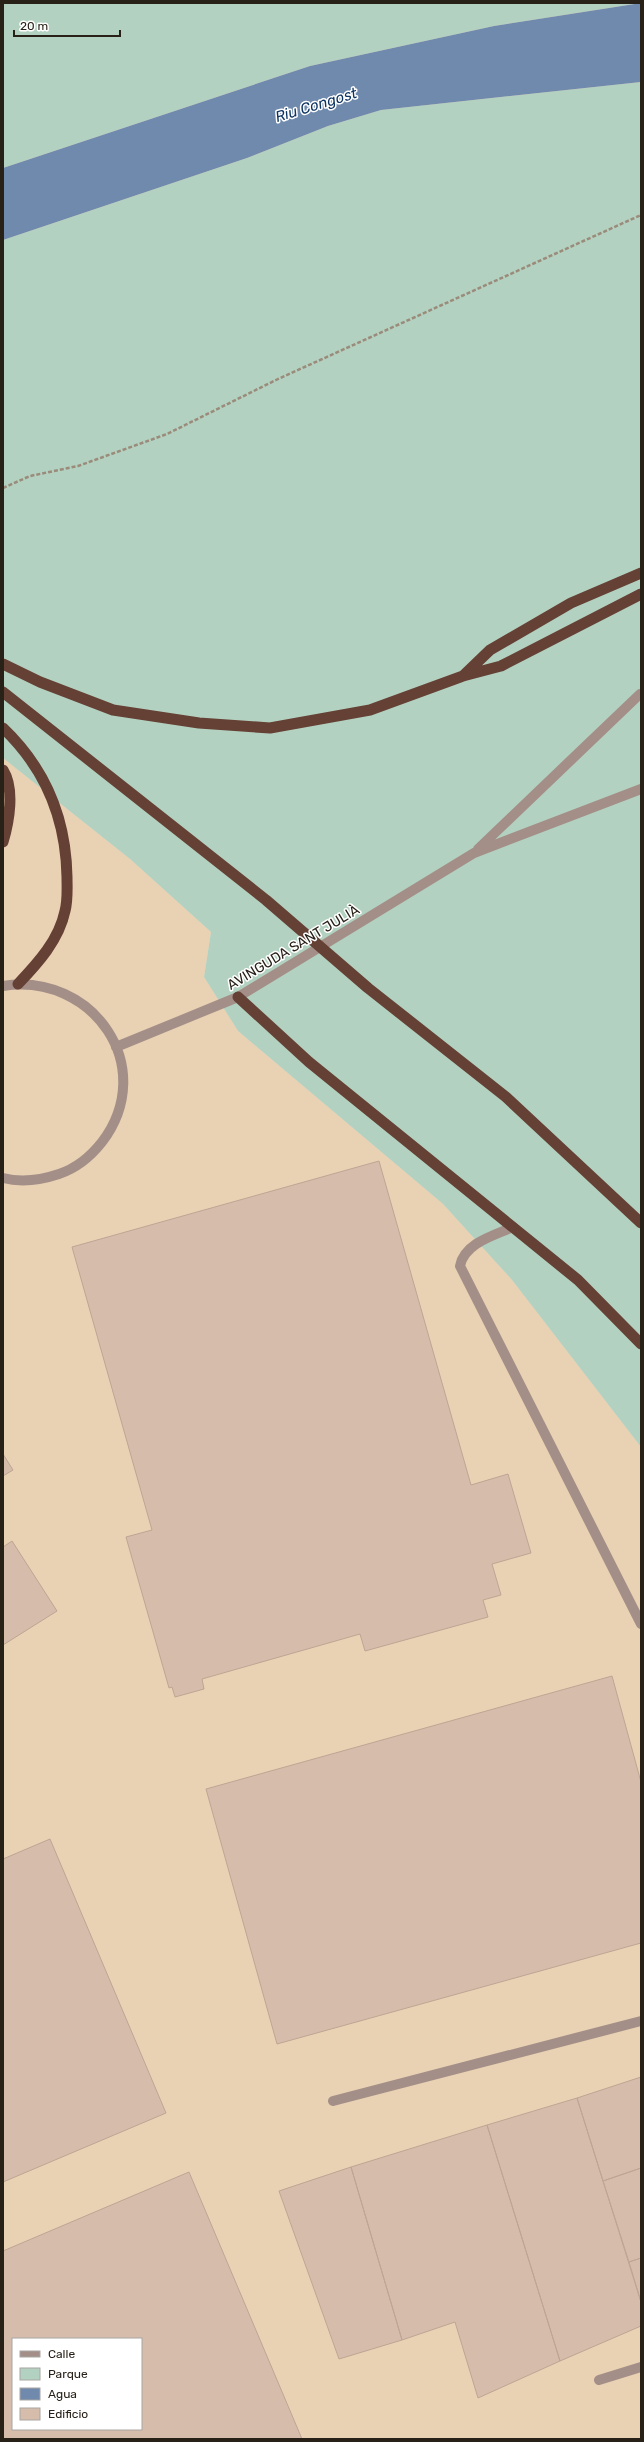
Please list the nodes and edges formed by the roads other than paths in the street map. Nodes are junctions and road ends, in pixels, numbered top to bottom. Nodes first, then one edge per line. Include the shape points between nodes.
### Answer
1 (641, 573) edge
2 (641, 594) edge
3 (3, 664) edge
4 (463, 676) junction
5 (3, 692) edge
6 (641, 693) edge
7 (3, 728) edge
8 (3, 770) edge
9 (641, 789) edge
10 (3, 842) edge
11 (474, 853) junction
12 (18, 984) junction
13 (3, 986) edge
14 (238, 998) junction
15 (116, 1047) junction
16 (3, 1178) edge
17 (641, 1223) edge
18 (513, 1227) junction
19 (641, 1344) edge
20 (641, 1624) edge
21 (641, 2021) edge
22 (333, 2101) dead end
23 (641, 2367) edge
24 (599, 2380) dead end

1 - 4 highway via 571,603 490,650
2 - 4 highway via 501,666
3 - 4 highway via 40,682 113,710 199,723 270,728 370,710
5 - 17 highway via 266,900 368,988 506,1097
6 - 11 street
7 - 12 highway via 23,747 43,779 58,814 66,852 66,910 57,935 40,960
8 - 10 highway via 9,796 7,829
9 - 11 street
11 - 14 street, AVINGUDA SANT JULIÀ
12 - 13 street
12 - 15 street via 43,985 67,993 88,1006 104,1025
14 - 15 street, AVINGUDA SANT JULIÀ
14 - 18 highway via 309,1062
15 - 16 street via 123,1075 121,1103 111,1130 93,1153 70,1170 43,1180 14,1181
18 - 19 highway via 578,1280
18 - 20 street via 471,1248 462,1258 460,1266
21 - 22 street
23 - 24 street

